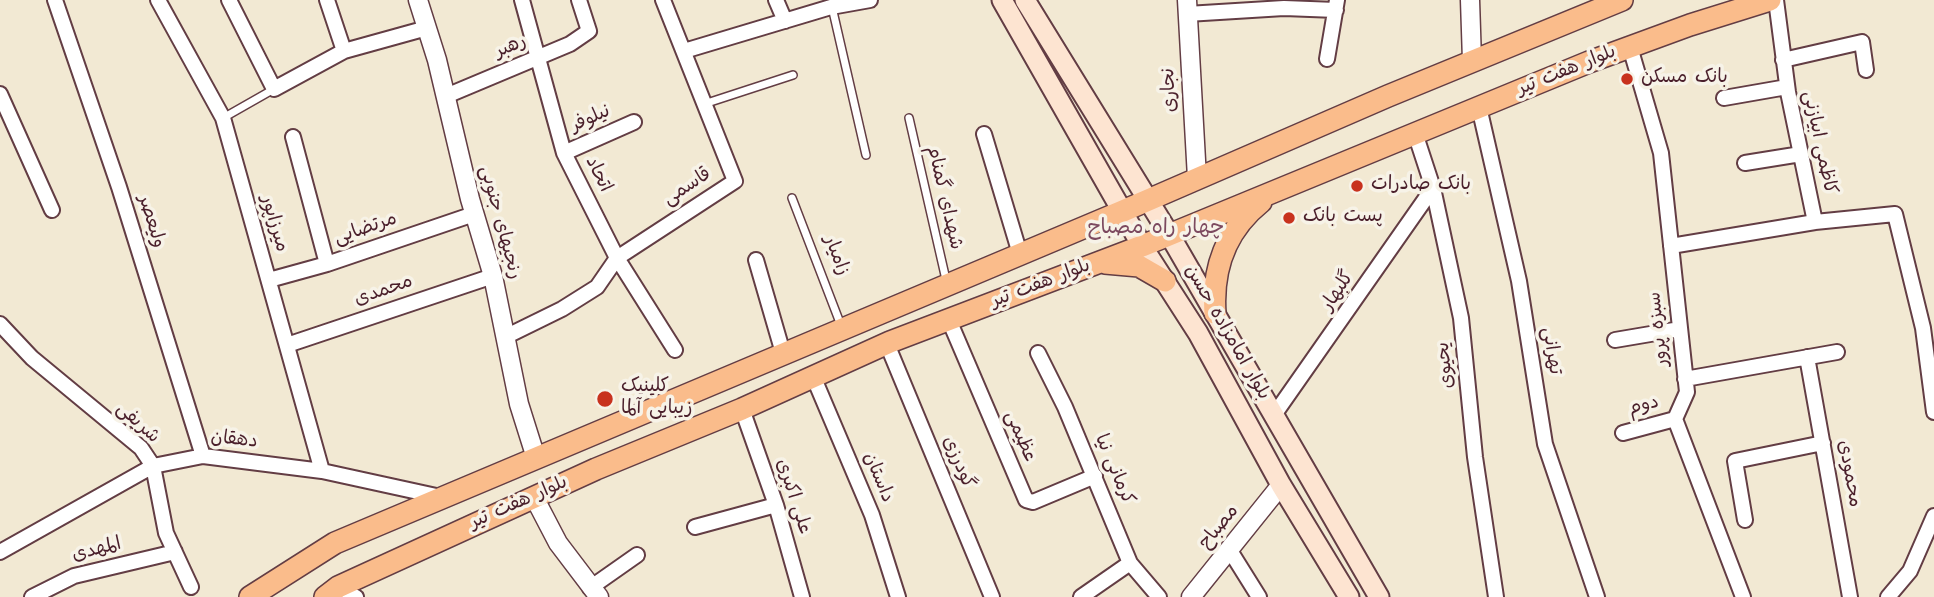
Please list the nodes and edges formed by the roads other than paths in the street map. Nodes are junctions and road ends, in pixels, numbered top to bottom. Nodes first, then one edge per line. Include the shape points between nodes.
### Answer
1 (55, 0) edge
2 (158, 0) edge
3 (229, 0) edge
4 (327, 0) edge
5 (418, 0) edge
6 (522, 0) edge
7 (579, 0) edge
8 (663, 0) edge
9 (776, 0) edge
10 (870, 0) edge
11 (1002, 0) edge
12 (1025, 0) edge
13 (1470, 0) edge
14 (1622, 0) edge
15 (1770, 0) edge
16 (1776, 0) edge
17 (849, 2) edge
18 (1285, 4) edge
19 (1336, 5) edge
20 (831, 7) junction
21 (1187, 7) edge
22 (1583, 8) edge
23 (785, 21) junction
24 (427, 28) junction
25 (1630, 47) junction
26 (344, 51) junction
27 (684, 51) junction
28 (538, 57) junction
29 (1327, 59) dead end
30 (1783, 60) junction
31 (1472, 61) junction
32 (1866, 70) dead end
33 (793, 75) dead end
34 (1787, 87) junction
35 (274, 89) junction
36 (0, 94) edge
37 (446, 96) junction
38 (1724, 98) dead end
39 (705, 104) junction
40 (1479, 107) junction
41 (223, 118) junction
42 (909, 118) dead end
43 (634, 122) dead end
44 (1415, 133) junction
45 (984, 134) dead end
46 (293, 137) dead end
47 (564, 153) junction
48 (1801, 154) junction
49 (866, 156) dead end
50 (1745, 163) dead end
51 (1197, 178) junction
52 (1433, 188) junction
53 (1277, 189) junction
54 (792, 198) dead end
55 (1146, 201) junction
56 (52, 210) dead end
57 (1123, 211) junction
58 (474, 214) junction
59 (1815, 222) junction
60 (1169, 234) junction
61 (1142, 246) junction
62 (1671, 247) junction
63 (1020, 254) junction
64 (617, 258) junction
65 (756, 260) dead end
66 (1099, 262) junction
67 (327, 264) junction
68 (493, 276) junction
69 (269, 279) junction
70 (1165, 281) junction
71 (948, 285) junction
72 (1215, 313) junction
73 (949, 320) junction
74 (0, 324) edge
75 (842, 328) junction
76 (1680, 329) junction
77 (505, 337) junction
78 (1615, 340) dead end
79 (887, 344) junction
80 (287, 345) junction
81 (675, 350) dead end
82 (1837, 352) dead end
83 (783, 353) junction
84 (1038, 353) dead end
85 (1807, 357) junction
86 (813, 376) junction
87 (1685, 379) junction
88 (708, 385) junction
89 (1932, 385) edge
90 (742, 409) junction
91 (1934, 412) edge
92 (641, 413) junction
93 (1274, 415) junction
94 (720, 416) junction
95 (1675, 419) junction
96 (1623, 433) dead end
97 (1822, 443) junction
98 (653, 445) junction
99 (202, 456) junction
100 (536, 458) junction
101 (153, 466) junction
102 (322, 471) junction
103 (1095, 476) junction
104 (1281, 485) junction
105 (534, 497) junction
106 (443, 498) junction
107 (776, 505) junction
108 (1934, 516) edge
109 (1745, 520) dead end
110 (695, 527) dead end
111 (1229, 549) junction
112 (0, 552) edge
113 (175, 552) junction
114 (637, 555) dead end
115 (1130, 563) junction
116 (191, 587) dead end
117 (594, 593) edge
118 (339, 594) edge
119 (32, 597) edge
120 (250, 597) edge
121 (802, 597) edge
122 (898, 597) edge
123 (992, 597) edge
124 (1081, 597) edge
125 (1159, 597) edge
126 (1191, 597) edge
127 (1259, 597) edge
128 (1349, 597) edge
129 (1379, 597) edge
130 (1496, 597) edge
131 (1597, 597) edge
132 (1743, 597) edge
133 (1850, 597) edge
134 (1888, 597) edge

1 - 99 street, ولیعصر via 119,187
2 - 41 street, میرزاپور
3 - 35 street
4 - 26 street
5 - 24 street, رنجیهای جنوبی
6 - 28 street, اتحاد
7 - 28 street, رهبر via 589,30
8 - 27 street, قاسمی
9 - 23 street
10 - 17 street
11 - 57 main road, بلوار امامزاده حسن
12 - 55 main road, بلوار امامزاده حسن
13 - 31 street
14 - 22 main road, بلوار هفت تیر
15 - 25 main road, بلوار هفت تیر
16 - 30 street, کاظمی ابیازنی
17 - 20 street
18 - 19 street
18 - 21 street
19 - 29 street
20 - 23 street
20 - 49 lane
21 - 51 street, نجاری
22 - 31 main road, بلوار هفت تیر
23 - 27 street
24 - 26 street
24 - 37 street, رنجیهای جنوبی
25 - 40 main road, بلوار هفت تیر
25 - 62 street, سبزه پرور via 1661,153
26 - 35 street
27 - 39 street, قاسمی
28 - 37 street, رهبر
28 - 47 street, اتحاد
30 - 32 street via 1862,42
30 - 34 street, کاظمی ابیازنی
31 - 51 main road, بلوار هفت تیر
33 - 39 lane
34 - 38 street
34 - 48 street, کاظمی ابیازنی
35 - 41 lane
36 - 56 street
37 - 58 street, رنجیهای جنوبی
39 - 64 street, قاسمی via 735,181
40 - 44 main road, بلوار هفت تیر
40 - 131 street, تهرانی via 1519,281 1545,444
41 - 69 street, میرزاپور
42 - 71 lane, شهدای گمنام
43 - 47 street, نیلوفر
44 - 52 street, یحیوی
44 - 53 main road, بلوار هفت تیر
45 - 63 street
46 - 67 street
47 - 64 street, اتحاد
48 - 50 street
48 - 59 street, کاظمی ابیازنی
51 - 55 main road, بلوار هفت تیر
52 - 93 street, گلبهار
52 - 130 street, یحیوی via 1461,317
53 - 60 main road, بلوار هفت تیر
53 - 72 main road via 1236,225 1226,243 1213,286
54 - 75 lane, زامیار
55 - 57 main road, بلوار هفت تیر
55 - 60 main road, بلوار امامزاده حسن
57 - 61 main road, بلوار امامزاده حسن
57 - 63 main road, بلوار هفت تیر
58 - 67 street, مرتضایی
58 - 68 street, رنجیهای جنوبی
59 - 62 street
59 - 89 street, کاظمی ابیازنی via 1895,215
60 - 61 main road, بلوار هفت تیر
60 - 72 main road, بلوار امامزاده حسن
61 - 66 main road, بلوار هفت تیر
61 - 70 main road, بلوار امامزاده حسن
62 - 76 street, سبزه پرور
63 - 71 main road, بلوار هفت تیر
64 - 77 street, قاسمی via 597,287
64 - 81 street, اتحاد
65 - 83 street
66 - 70 main road via 1139,266
66 - 73 main road, بلوار هفت تیر
67 - 69 street, مرتضایی
68 - 77 street, رنجیهای جنوبی
68 - 80 street, محمدی
69 - 80 street, میرزاپور
70 - 104 main road, بلوار امامزاده حسن
71 - 75 main road, بلوار هفت تیر
72 - 93 main road, بلوار امامزاده حسن
73 - 79 main road, بلوار هفت تیر
73 - 103 street, عظیمی via 1027,500 1033,502
74 - 101 street, شریفی via 32,359 141,448
75 - 83 main road, بلوار هفت تیر
76 - 78 street
76 - 87 street, سبزه پرور
77 - 100 street, رنجیهای جنوبی
79 - 86 main road, بلوار هفت تیر
79 - 123 street, گودرزی
80 - 102 street, میرزاپور
82 - 85 street
83 - 88 main road, بلوار هفت تیر
84 - 103 street, کرمانی نیا
85 - 87 street
85 - 97 street, محمودی
86 - 90 main road, بلوار هفت تیر
86 - 122 street, داستان via 872,515
87 - 95 street, سبزه پرور via 1687,392
88 - 92 main road, بلوار هفت تیر
88 - 94 main road via 697,410
89 - 91 street, کاظمی ابیازنی
90 - 94 main road, بلوار هفت تیر
90 - 107 street, علی اکبری
92 - 98 main road via 663,424
92 - 100 main road, بلوار هفت تیر
93 - 129 main road, بلوار امامزاده حسن
94 - 98 main road, بلوار هفت تیر
95 - 96 street, دوم
95 - 132 street
97 - 109 street via 1735,461
97 - 133 street, محمودی
98 - 105 main road, بلوار هفت تیر
99 - 101 street, دهقان
99 - 102 street, دهقان
100 - 106 main road, بلوار هفت تیر
101 - 112 street, دهقان
101 - 113 street, شریفی via 166,533
102 - 106 street, دهقان
103 - 115 street, کرمانی نیا
104 - 111 street, مصباح
104 - 128 main road, بلوار امامزاده حسن
105 - 117 street via 558,543
105 - 118 main road, بلوار هفت تیر
106 - 120 main road, بلوار هفت تیر via 335,543
107 - 110 street
107 - 121 street, علی اکبری
108 - 134 street via 1910,572
111 - 126 street, مصباح
111 - 127 street
113 - 116 street, شریفی
113 - 119 street, المهدی via 74,576
114 - 117 street
115 - 124 street
115 - 125 street, کرمانی نیا

